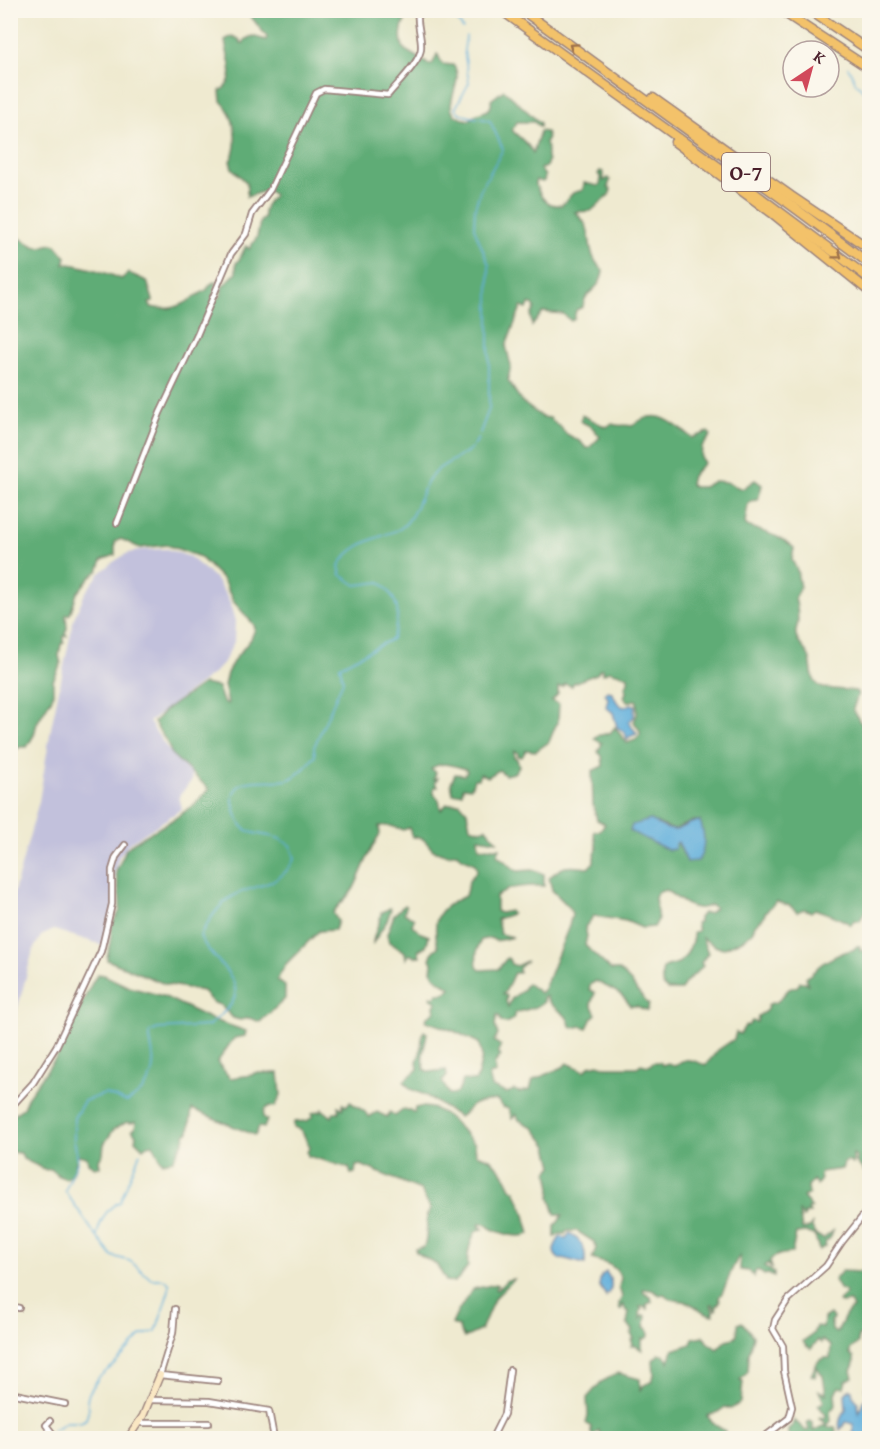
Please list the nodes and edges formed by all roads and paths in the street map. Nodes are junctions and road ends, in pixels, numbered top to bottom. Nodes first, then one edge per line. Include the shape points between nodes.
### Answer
1 (418, 10) edge
2 (501, 10) edge
3 (522, 10) edge
4 (780, 10) edge
5 (789, 10) edge
6 (810, 10) edge
7 (862, 10) edge
8 (870, 14) edge
9 (870, 44) edge
10 (870, 51) edge
11 (870, 63) edge
12 (870, 69) edge
13 (621, 81) junction
14 (621, 97) junction
15 (777, 187) junction
16 (870, 243) edge
17 (870, 249) edge
18 (834, 263) junction
19 (870, 264) edge
20 (870, 279) edge
21 (870, 292) edge
22 (870, 298) edge
23 (117, 523) dead end
24 (125, 845) dead end
25 (10, 1108) edge
26 (870, 1207) edge
27 (10, 1306) edge
28 (19, 1308) dead end
29 (175, 1309) dead end
30 (510, 1370) dead end
31 (160, 1375) junction
32 (218, 1381) dead end
33 (10, 1393) edge
34 (150, 1400) junction
35 (65, 1404) dead end
36 (50, 1421) dead end
37 (138, 1423) junction
38 (209, 1424) dead end
39 (59, 1438) edge
40 (128, 1438) edge
41 (274, 1438) edge
42 (492, 1438) edge
43 (764, 1438) edge

1 - 23 street via 416,23 422,50 388,94 324,89 316,93 270,190 231,254 160,413
2 - 14 highway, O-7
13 -> 3 highway, O-7
4 - 12 highway
5 - 11 highway
6 - 9 highway
6 - 10 highway
7 - 8 street
13 - 15 highway via 661,103
13 - 19 highway, O-7
14 - 18 highway
14 -> 20 highway, O-7
15 - 16 highway
15 - 17 highway
18 - 21 highway
18 - 22 highway
24 - 25 street via 112,870 112,904 101,951 57,1046 33,1083
26 - 43 street via 822,1270 793,1296 775,1320 773,1329 783,1346 792,1407 789,1418
27 - 28 street
29 - 31 street
30 - 42 street via 504,1414
31 - 32 street
31 - 34 street
33 - 35 street
34 - 37 street
34 - 41 street via 208,1401 269,1411
36 - 39 street via 46,1425
37 - 38 street
37 - 40 street

